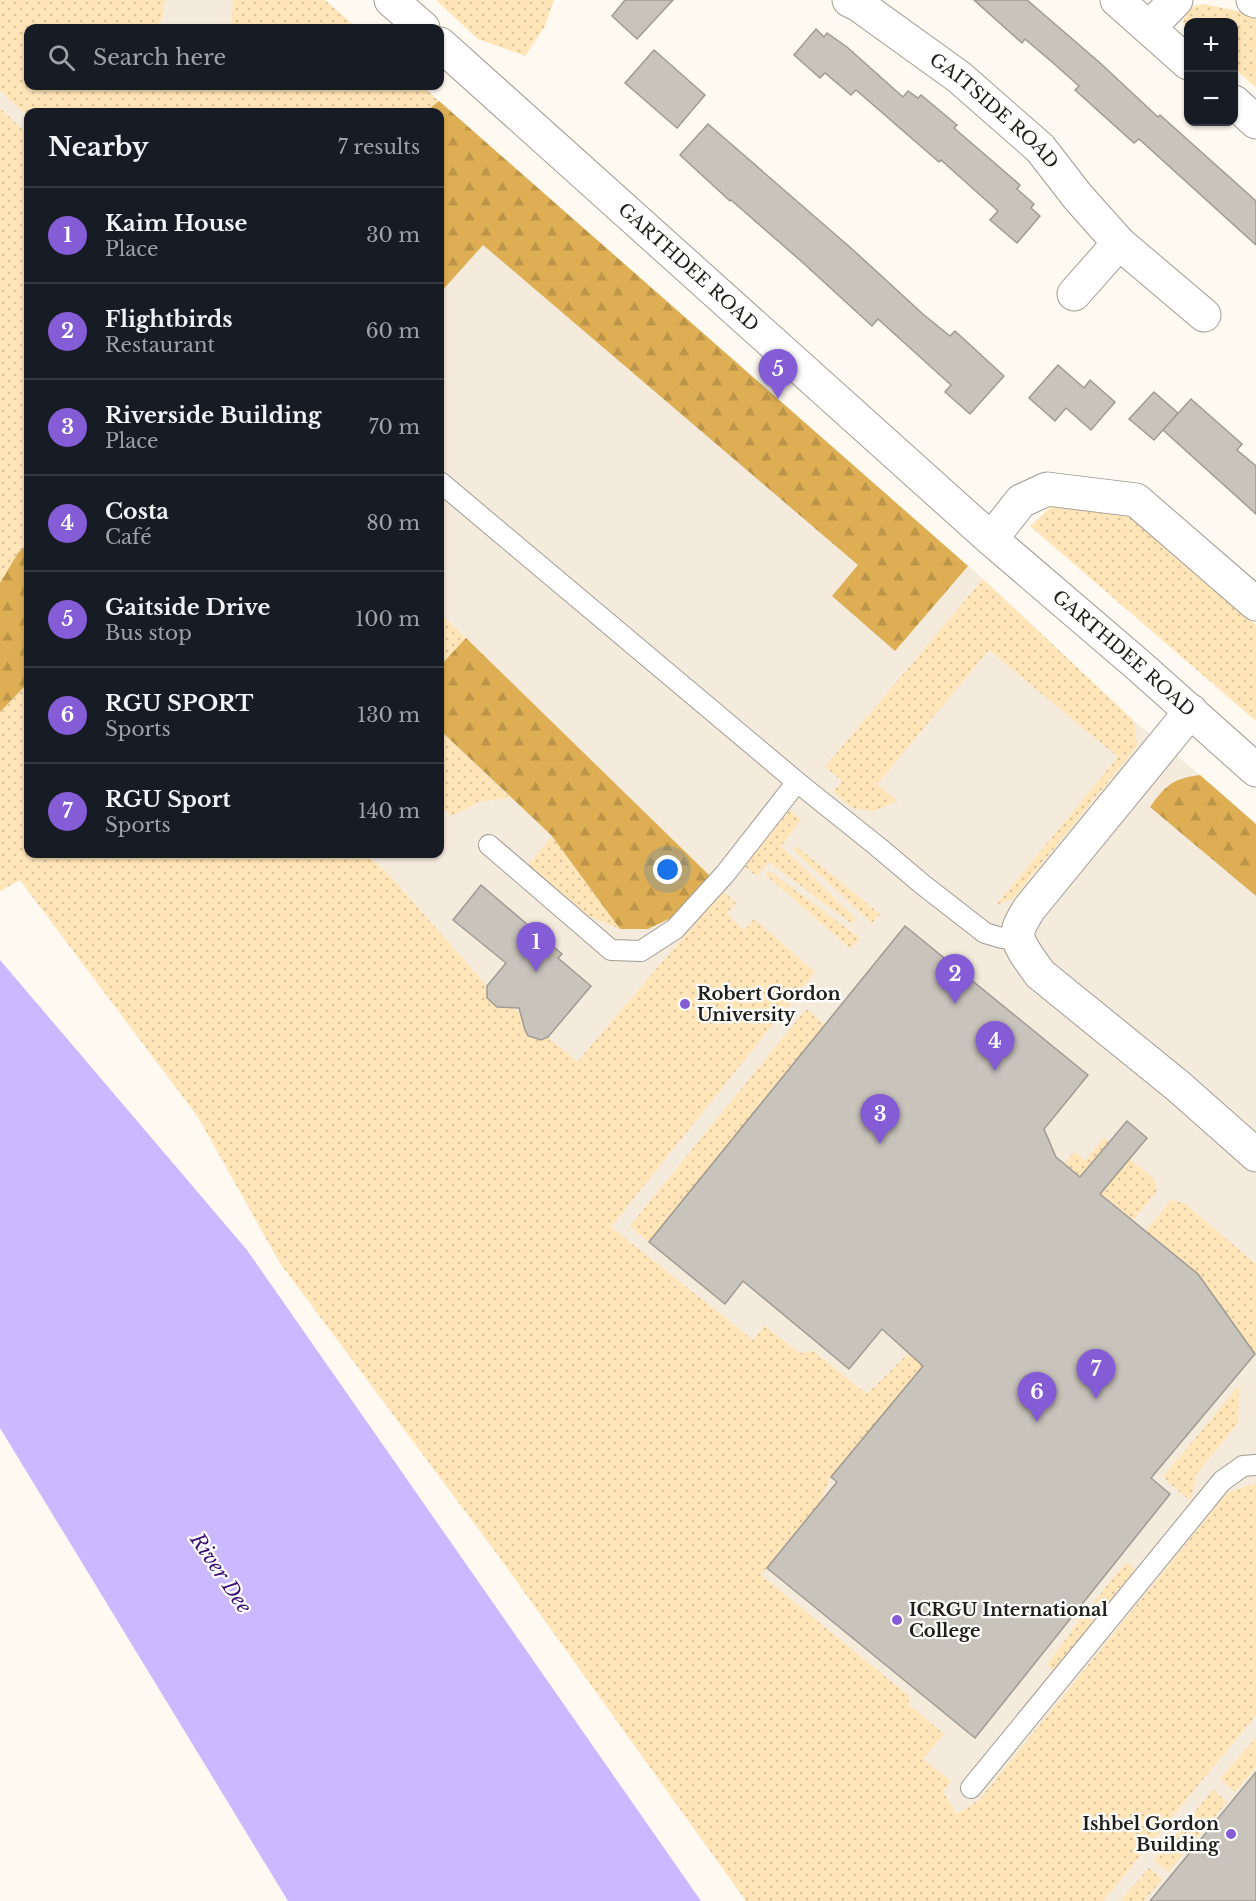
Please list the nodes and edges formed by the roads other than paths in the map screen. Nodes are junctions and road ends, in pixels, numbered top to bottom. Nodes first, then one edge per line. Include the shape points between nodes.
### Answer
1 (391, 0) edge
2 (849, 0) edge
3 (1117, 0) edge
4 (1176, 0) edge
5 (418, 24) edge
6 (1149, 28) junction
7 (444, 48) edge
8 (1184, 59) edge
9 (1238, 106) edge
10 (1256, 122) edge
11 (1119, 243) junction
12 (1074, 294) dead end
13 (1204, 315) dead end
14 (444, 485) edge
15 (992, 539) junction
16 (1256, 604) edge
17 (1191, 711) junction
18 (1256, 770) edge
19 (797, 782) junction
20 (489, 845) dead end
21 (1018, 936) junction
22 (1256, 1155) edge
23 (1256, 1465) edge
24 (971, 1788) dead end

1 - 5 street
2 - 11 street, GAITSIDE ROAD via 959,77 1040,148
3 - 6 street
4 - 6 street
6 - 8 street
7 - 15 street, GARTHDEE ROAD
9 - 10 street
11 - 12 street
11 - 13 street, GAITSIDE ROAD
14 - 19 lane
15 - 16 street via 1021,501 1047,489 1136,500
15 - 17 street, GARTHDEE ROAD
17 - 18 street, GARTHDEE ROAD
17 - 21 street via 1029,909
19 - 20 lane via 725,874 675,929 640,951 611,950
19 - 21 lane via 985,933 1002,938
21 - 22 street via 1040,974
23 - 24 lane via 1243,1466 1222,1481

